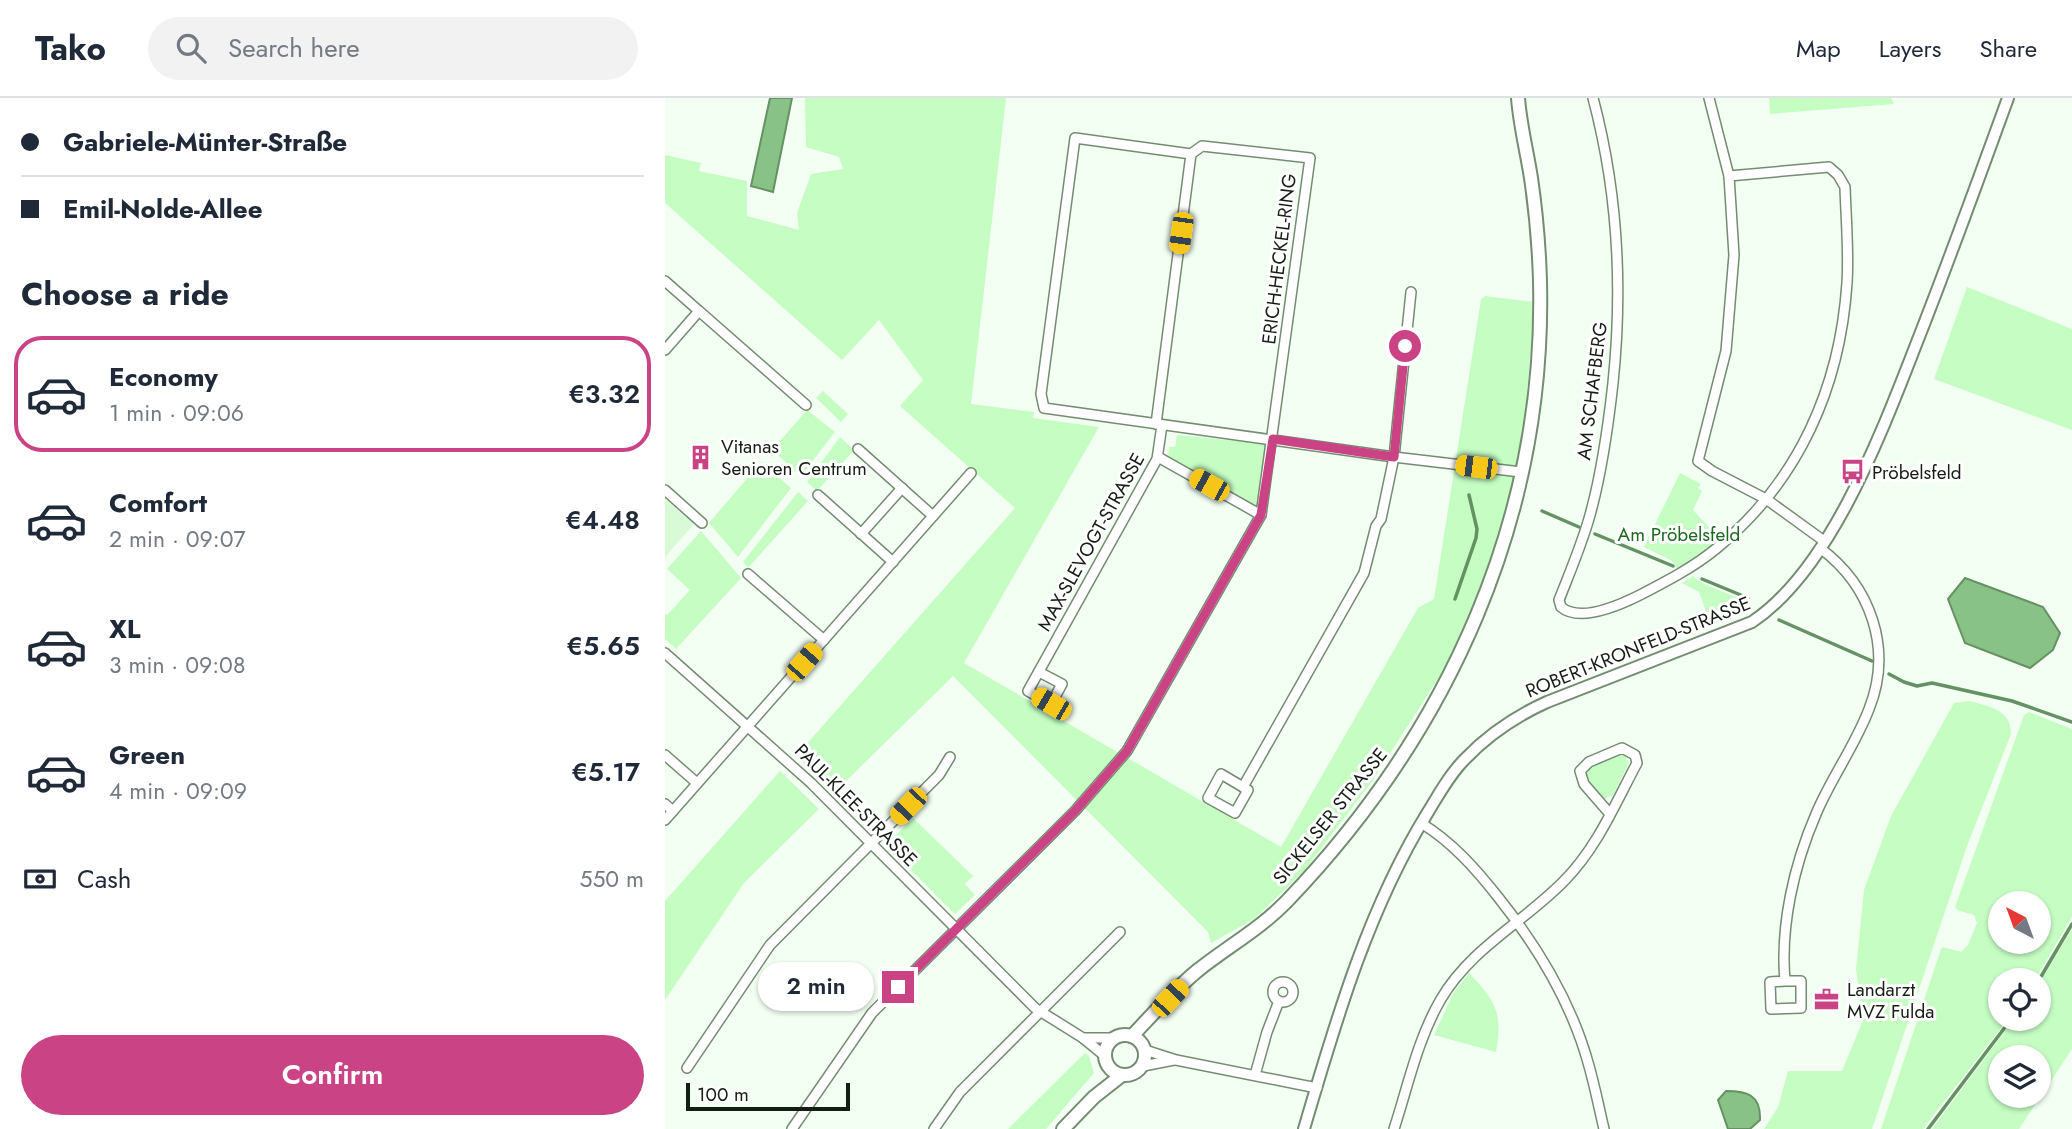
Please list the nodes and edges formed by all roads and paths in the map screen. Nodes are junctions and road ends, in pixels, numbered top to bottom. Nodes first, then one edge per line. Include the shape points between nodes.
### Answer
1 (1593, 98) edge
2 (1709, 98) edge
3 (2008, 98) edge
4 (1516, 101) edge
5 (1193, 151) junction
6 (1729, 176) junction
7 (665, 281) edge
8 (1411, 292) dead end
9 (699, 311) junction
10 (665, 350) edge
11 (806, 405) dead end
12 (1159, 424) junction
13 (1273, 439) junction
14 (859, 449) dead end
15 (1158, 457) junction
16 (1394, 457) junction
17 (1521, 472) junction
18 (971, 473) dead end
19 (902, 488) junction
20 (665, 490) edge
21 (818, 495) dead end
22 (1766, 499) junction
23 (1261, 515) junction
24 (933, 516) junction
25 (702, 523) dead end
26 (861, 534) junction
27 (1822, 545) junction
28 (893, 562) junction
29 (748, 574) dead end
30 (824, 640) junction
31 (665, 653) edge
32 (1039, 672) dead end
33 (748, 726) junction
34 (665, 755) edge
35 (950, 757) dead end
36 (697, 783) junction
37 (1243, 787) junction
38 (665, 804) edge
39 (673, 811) junction
40 (1610, 814) junction
41 (665, 820) edge
42 (1421, 824) junction
43 (871, 844) junction
44 (1518, 922) junction
45 (955, 930) junction
46 (1120, 932) dead end
47 (1785, 981) junction
48 (1279, 1001) dead end
49 (1041, 1012) junction
50 (1083, 1038) junction
51 (1114, 1038) junction
52 (1140, 1043) junction
53 (1105, 1059) junction
54 (1176, 1059) junction
55 (1143, 1066) junction
56 (687, 1068) dead end
57 (1122, 1075) junction
58 (1255, 1075) junction
59 (1317, 1088) junction
60 (1094, 1097) junction
61 (792, 1129) edge
62 (934, 1129) edge
63 (1063, 1129) edge
64 (1304, 1129) edge
65 (1394, 1129) edge
66 (1604, 1129) edge

1 - 22 street, AM SCHAFBERG via 1606,146 1615,211 1618,332 1607,440 1590,516 1559,600 1561,607 1567,613 1586,614 1667,581 1717,548
2 - 6 street
3 - 27 street, ROBERT-KRONFELD-STRASSE via 1898,389 1852,494
4 - 17 main road, SICKELSER STRASSE via 1531,179 1540,281 1536,381
5 - 12 street, MAX-SLEVOGT-STRASSE
5 - 12 street, ERICH-HECKEL-RING via 1075,138 1041,394 1044,408
5 - 13 street, ERICH-HECKEL-RING via 1205,146 1310,158
6 - 22 street via 1734,255 1726,351 1698,461
6 - 22 street via 1829,167 1845,187 1847,282 1839,347 1816,421
7 - 9 street
8 - 16 street
9 - 10 street
9 - 11 street
12 - 13 street
12 - 15 street, MAX-SLEVOGT-STRASSE
13 - 16 street
13 - 23 street
14 - 19 street
15 - 23 street
15 - 32 street, MAX-SLEVOGT-STRASSE
16 - 17 street
16 - 37 street via 1364,573
17 - 52 main road, SICKELSER STRASSE via 1501,553 1472,629 1404,755 1359,817 1286,902 1194,973 1156,1012
18 - 24 street
19 - 24 street
19 - 26 street
20 - 25 street
21 - 26 street
22 - 27 street
23 - 45 street via 1127,751 1075,811
24 - 28 street
26 - 28 street
27 - 42 street, ROBERT-KRONFELD-STRASSE via 1777,603 1752,622 1547,702 1489,736 1463,761
27 - 47 street via 1845,569 1868,607 1875,627 1878,669 1869,709 1826,791 1801,855 1786,924
28 - 30 street
29 - 30 street
30 - 33 street
31 - 33 street, PAUL-KLEE-STRASSE
33 - 36 street
33 - 43 street, PAUL-KLEE-STRASSE
34 - 36 street
35 - 43 street via 939,775
36 - 39 street
37 - 37 street via 1221,774 1208,798 1235,813 1248,790
38 - 39 street
39 - 41 street
40 - 40 street via 1637,763 1635,755 1622,748 1589,762 1580,771 1584,784
40 - 44 street via 1565,881
42 - 44 street via 1476,868
42 - 59 street, ROBERT-KRONFELD-STRASSE via 1372,920
43 - 45 street, PAUL-KLEE-STRASSE
43 - 56 street via 770,945
44 - 65 street via 1479,951 1442,998 1426,1028
44 - 66 street via 1557,983 1574,1021
45 - 49 street, PAUL-KLEE-STRASSE
45 - 61 street via 872,1013
46 - 49 street
47 - 47 street via 1770,982 1771,1009 1801,1008 1801,981
48 - 58 street
49 - 50 street, PAUL-KLEE-STRASSE
49 - 62 street via 960,1091
50 - 51 street
50 - 53 street, PAUL-KLEE-STRASSE
51 - 52 main road via 1126,1035
51 - 53 main road
52 - 54 street
52 - 55 main road
53 - 57 main road via 1113,1072
53 - 60 main road
54 - 55 street
54 - 58 street
55 - 57 main road
57 - 60 main road
58 - 59 street
59 - 64 street, ROBERT-KRONFELD-STRASSE
60 - 63 main road

